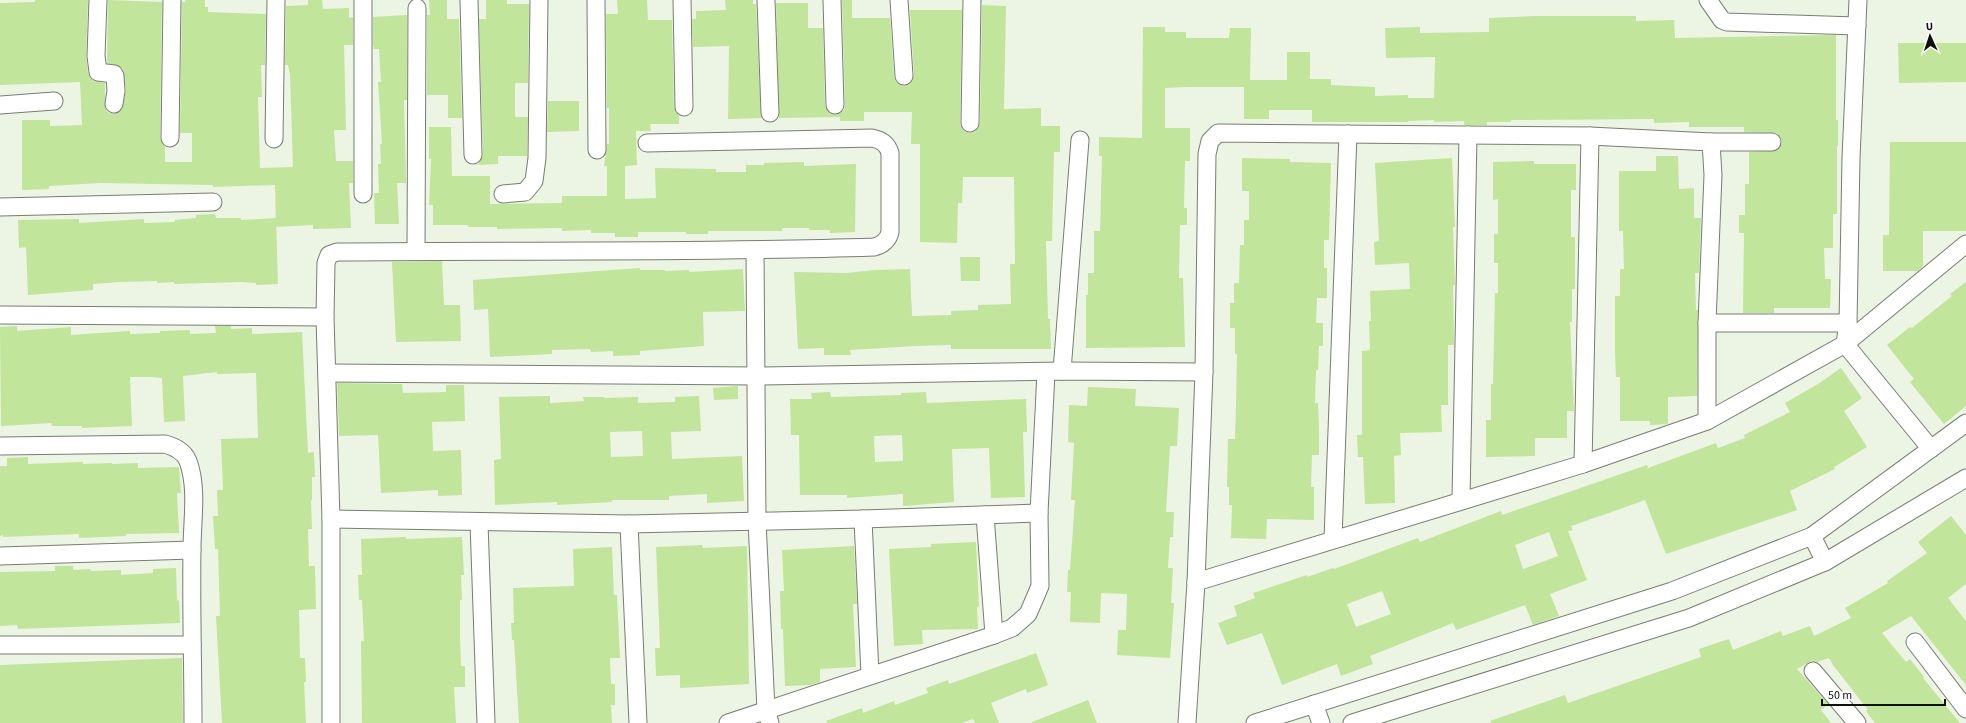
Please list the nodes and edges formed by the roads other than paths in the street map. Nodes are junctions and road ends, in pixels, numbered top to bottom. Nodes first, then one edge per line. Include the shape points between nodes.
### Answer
1 (98, 0) edge
2 (172, 0) edge
3 (276, 0) edge
4 (363, 0) edge
5 (469, 0) edge
6 (539, 0) edge
7 (596, 0) edge
8 (682, 0) edge
9 (766, 0) edge
10 (832, 0) edge
11 (899, 0) edge
12 (972, 0) edge
13 (1708, 0) edge
14 (1858, 0) edge
15 (417, 8) dead end
16 (1857, 26) junction
17 (904, 76) dead end
18 (54, 101) dead end
19 (114, 104) dead end
20 (0, 105) edge
21 (835, 105) dead end
22 (684, 107) dead end
23 (770, 113) dead end
24 (970, 123) dead end
25 (1348, 134) junction
26 (1468, 136) junction
27 (1590, 136) junction
28 (170, 138) dead end
29 (274, 139) dead end
30 (1080, 140) dead end
31 (1711, 142) junction
32 (1772, 142) dead end
33 (648, 143) dead end
34 (597, 150) dead end
35 (473, 156) dead end
36 (364, 194) dead end
37 (503, 194) dead end
38 (213, 202) dead end
39 (0, 207) edge
40 (1966, 244) edge
41 (416, 251) junction
42 (755, 251) junction
43 (0, 315) edge
44 (325, 316) junction
45 (1707, 323) junction
46 (1848, 323) junction
47 (1845, 344) junction
48 (1054, 371) junction
49 (1204, 372) junction
50 (327, 373) junction
51 (756, 376) junction
52 (1707, 421) junction
53 (1966, 423) edge
54 (0, 446) edge
55 (1931, 449) junction
56 (1583, 464) junction
57 (1963, 486) edge
58 (1461, 500) junction
59 (1040, 513) junction
60 (985, 515) junction
61 (331, 519) junction
62 (863, 520) junction
63 (757, 521) junction
64 (479, 523) junction
65 (629, 524) junction
66 (1812, 536) junction
67 (1333, 539) junction
68 (192, 550) junction
69 (0, 556) edge
70 (1825, 562) junction
71 (1196, 582) junction
72 (994, 635) junction
73 (1916, 642) dead end
74 (0, 645) edge
75 (192, 645) junction
76 (1813, 671) dead end
77 (870, 675) junction
78 (1314, 704) junction
79 (1966, 709) edge
80 (768, 716) edge
81 (193, 723) edge
82 (331, 723) edge
83 (486, 723) edge
84 (638, 723) edge
85 (728, 723) edge
86 (1187, 723) edge
87 (1255, 723) edge
88 (1321, 723) edge
89 (1352, 723) edge
90 (1857, 723) edge

1 - 19 street via 96,62 98,72 115,76
2 - 28 street
3 - 29 street
4 - 36 street
5 - 35 street
6 - 37 street via 537,158 534,181 525,192
7 - 34 street
8 - 22 street
9 - 23 street
10 - 21 street
11 - 17 street
12 - 24 street
13 - 16 street via 1722,20 1727,22
14 - 16 street
15 - 41 street
16 - 46 street
18 - 20 street
25 - 26 street
25 - 49 street via 1221,132 1210,140 1207,154
25 - 67 street
26 - 27 street
26 - 58 street
27 - 31 street
27 - 56 street
30 - 48 street
31 - 32 street
31 - 45 street via 1713,175
33 - 42 street via 872,138 887,146 890,153 890,232 885,242 874,247
38 - 39 street
40 - 47 street
41 - 42 street
41 - 44 street via 337,252 329,255 326,263
42 - 51 street
43 - 44 street
44 - 50 street
45 - 46 street
45 - 52 street
46 - 47 street
47 - 52 street
47 - 55 street
48 - 49 street
48 - 51 street
48 - 59 street
49 - 71 street
50 - 51 street
50 - 61 street
51 - 63 street
52 - 56 street
53 - 55 street
54 - 68 street via 165,444 176,447 188,459 192,471
55 - 66 street
56 - 58 street
57 - 70 street
58 - 67 street
59 - 60 street
59 - 72 street via 1040,586 1028,614 1012,628
60 - 62 street
60 - 72 street
61 - 64 street
61 - 82 street
62 - 63 street
62 - 77 street
63 - 65 street
63 - 80 street
64 - 65 street
64 - 83 street
65 - 84 street
66 - 70 street
66 - 78 street via 1672,591
67 - 71 street
68 - 69 street
68 - 75 street
70 - 89 street via 1689,618
71 - 86 street
72 - 77 street
73 - 79 street
74 - 75 street
75 - 81 street
76 - 90 street
77 - 80 street
78 - 87 street
78 - 88 street
80 - 85 street

